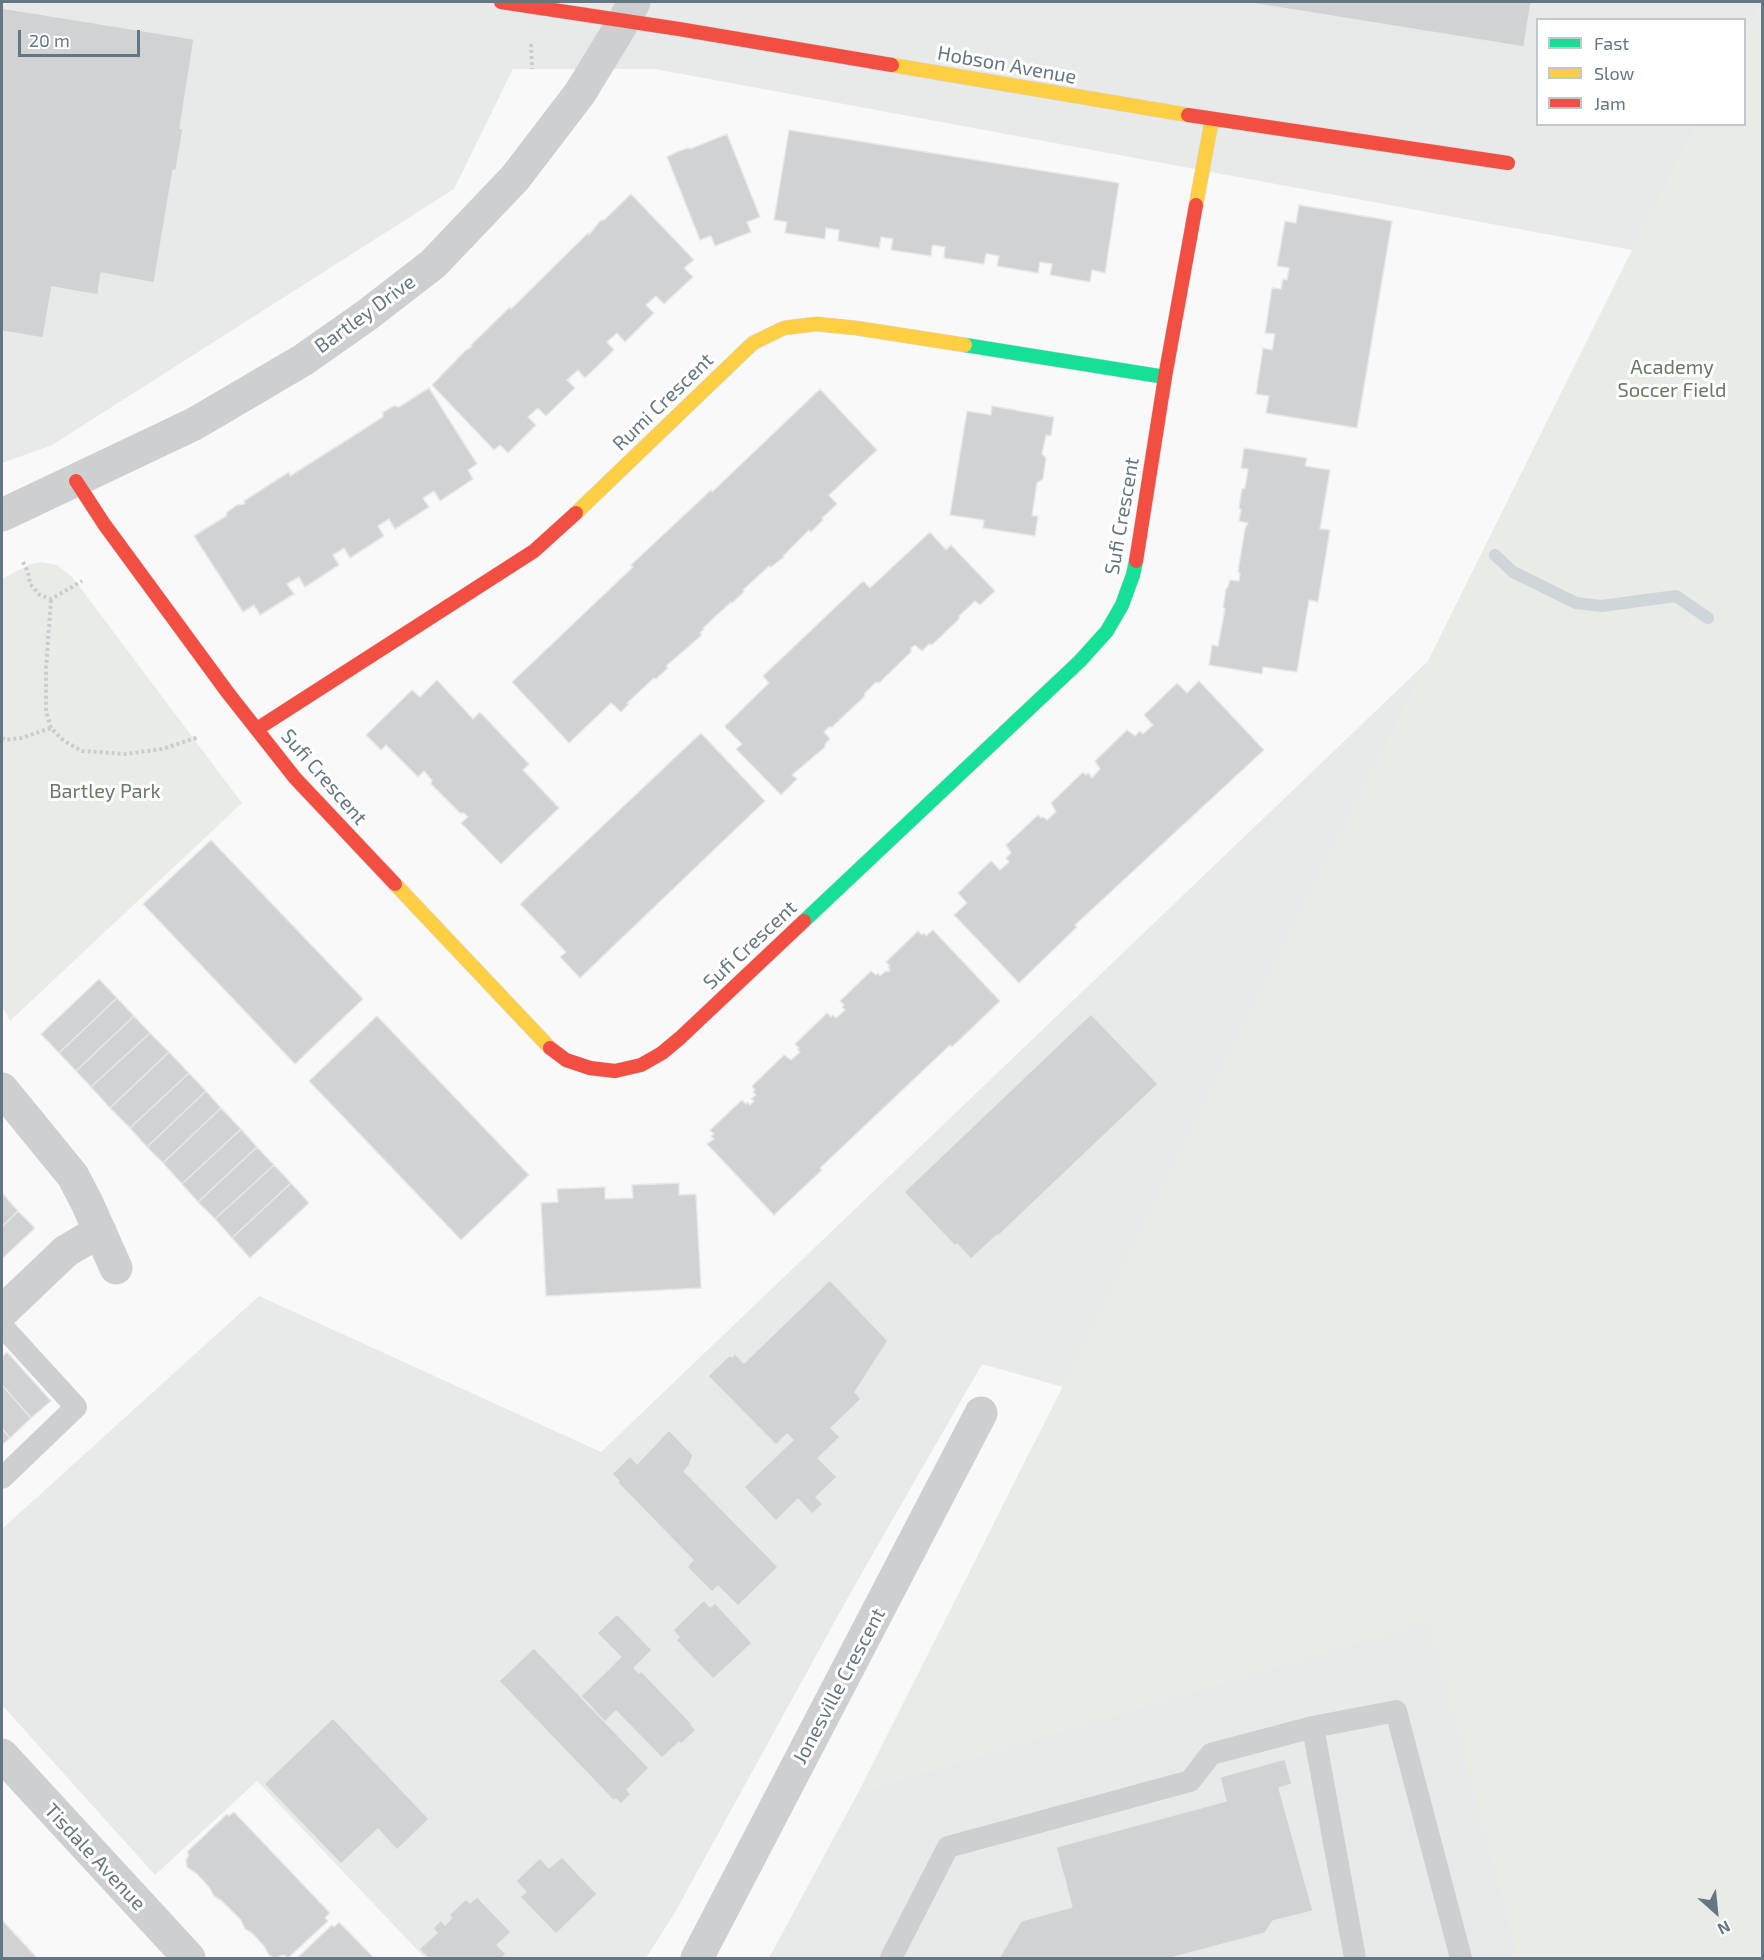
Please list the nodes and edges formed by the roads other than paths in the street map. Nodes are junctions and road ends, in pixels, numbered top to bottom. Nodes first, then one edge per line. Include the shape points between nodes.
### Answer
1 (501, 2) edge
2 (629, 11) edge
3 (1212, 119) junction
4 (1508, 163) dead end
5 (1165, 377) junction
6 (76, 481) junction
7 (2, 515) edge
8 (256, 729) junction
9 (2, 1089) edge
10 (100, 1231) junction
11 (116, 1268) dead end
12 (2, 1312) edge
13 (2, 1326) edge
14 (981, 1413) dead end
15 (2, 1478) edge
16 (1313, 1727) junction
17 (2, 1755) edge
18 (697, 1958) edge
19 (189, 1959) edge
20 (891, 1959) edge
21 (1355, 1959) edge
22 (1461, 1959) edge

1 - 2 street, Hobson Avenue
2 - 3 street, Hobson Avenue via 679,29
2 - 6 street, Bartley Drive via 580,93 515,178 433,264 303,360 194,424
3 - 4 street, Hobson Avenue
3 - 5 street, Sufi Crescent
5 - 8 street, Rumi Crescent via 856,328 816,324 784,328 753,343 534,551
5 - 8 street, Sufi Crescent via 1133,575 1107,631 1080,661 689,1030 641,1065 615,1071 590,1068 566,1060 552,1050 295,778
6 - 7 street, Bartley Drive
6 - 8 street, Sufi Crescent
9 - 10 street via 73,1176
10 - 11 street
10 - 12 street via 66,1251
13 - 15 lane via 76,1407
14 - 18 street, Jonesville Crescent
16 - 20 lane via 1211,1754 1190,1781 948,1847
16 - 21 lane
16 - 22 lane via 1396,1711
17 - 19 street, Tisdale Avenue

